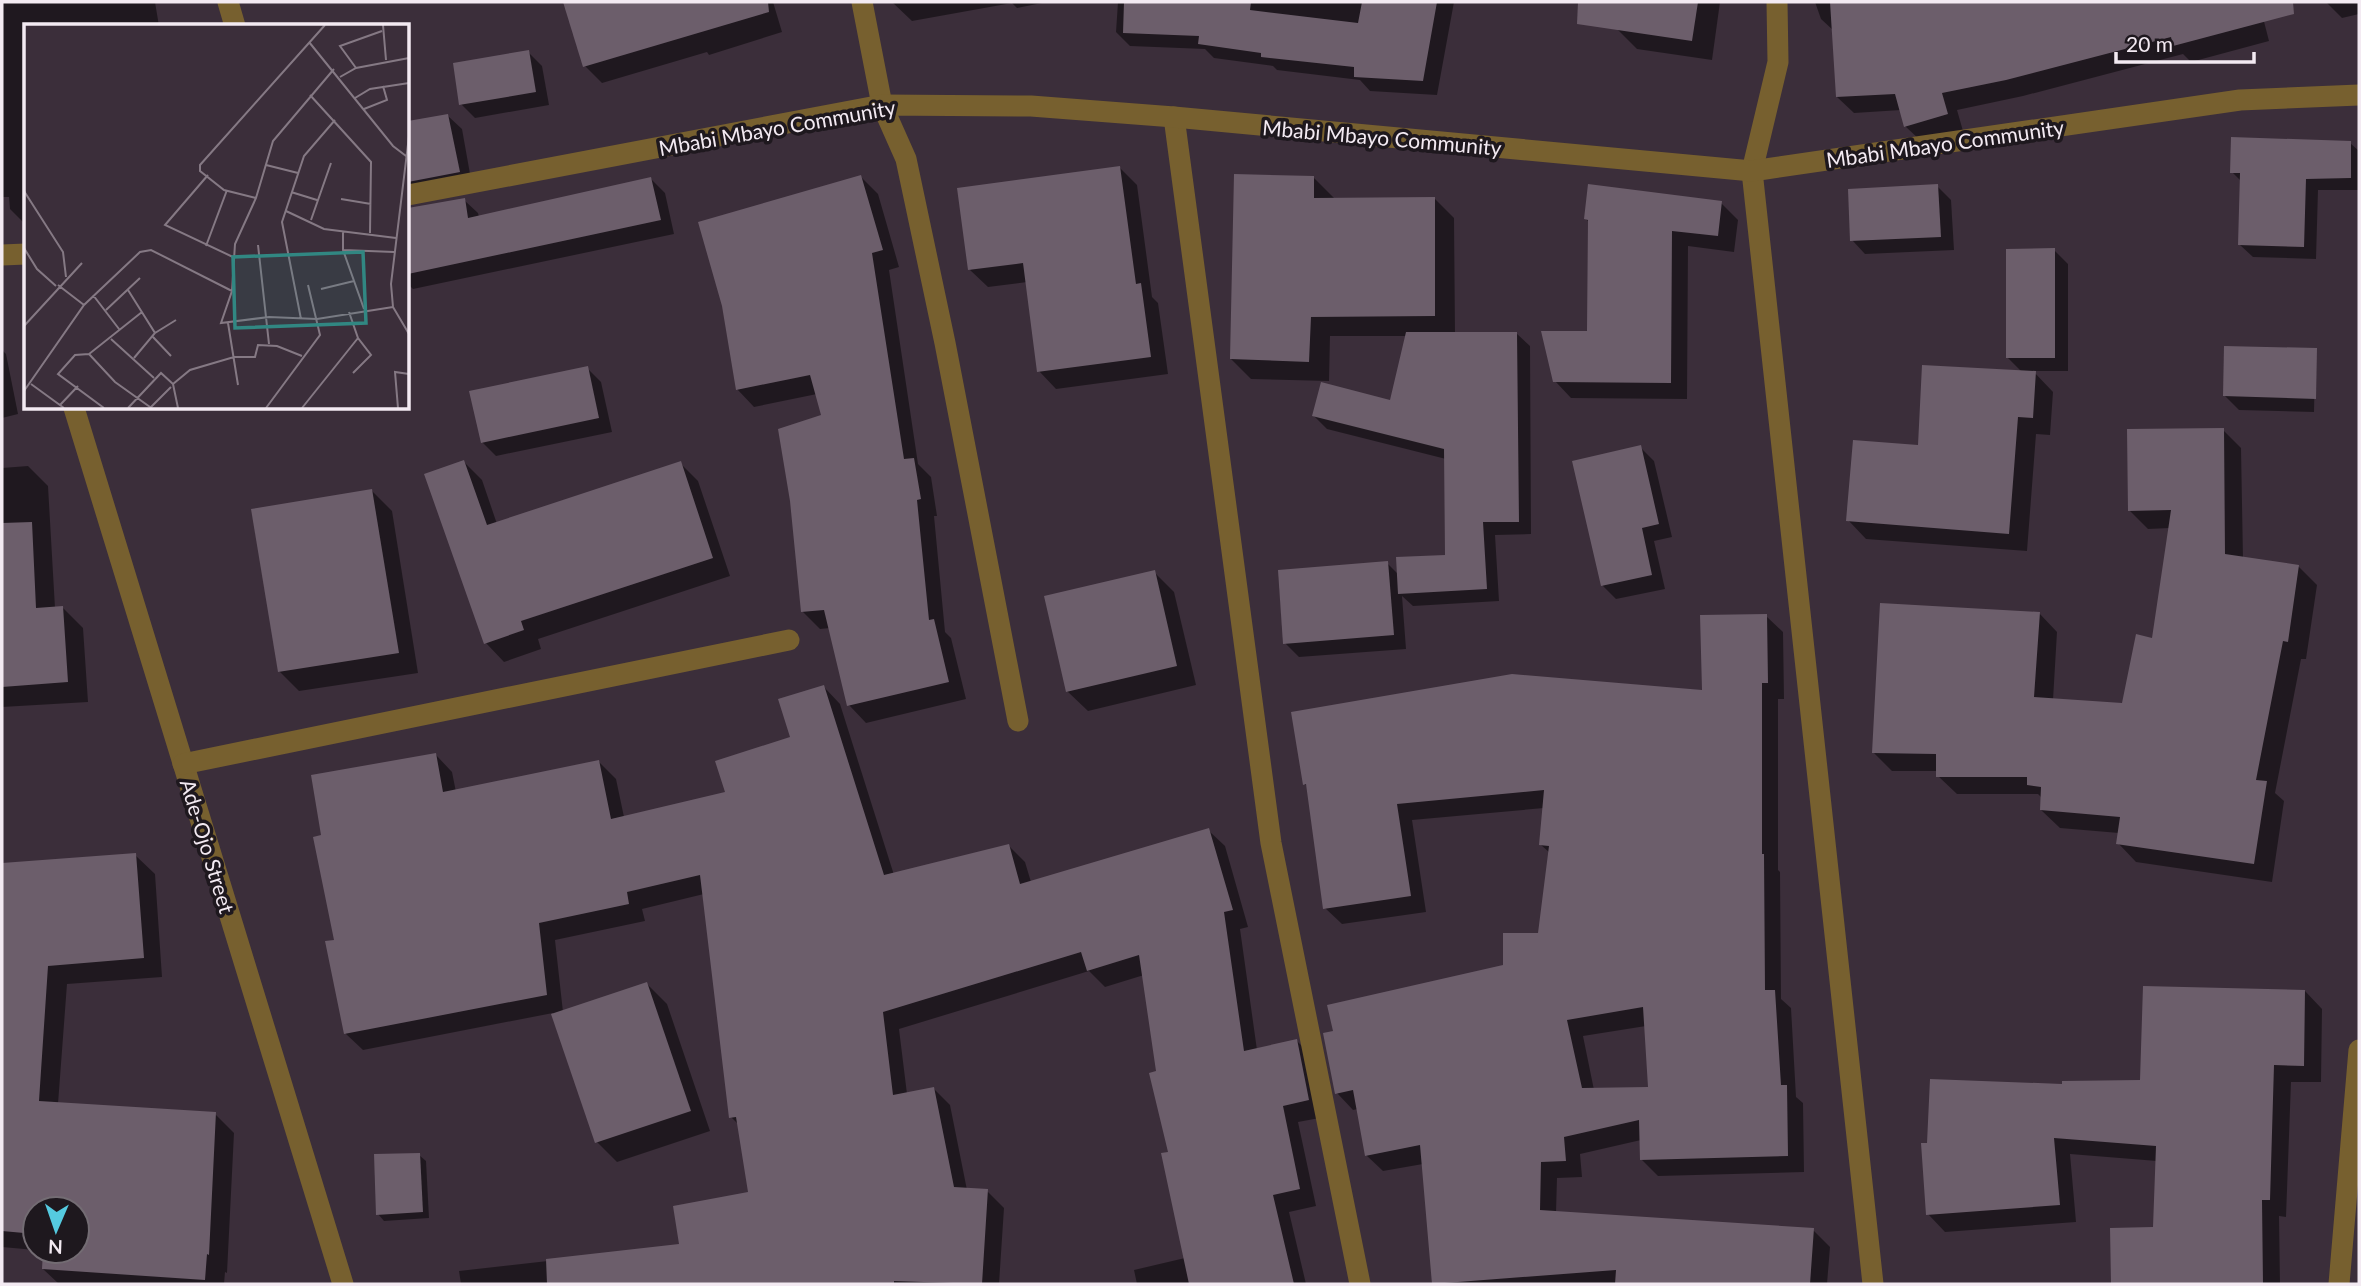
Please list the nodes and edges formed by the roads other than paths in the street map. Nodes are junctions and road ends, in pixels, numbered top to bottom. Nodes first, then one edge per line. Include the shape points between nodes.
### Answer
1 (228, 2) edge
2 (862, 2) edge
3 (1777, 2) edge
4 (234, 24) edge
5 (2359, 95) edge
6 (882, 105) junction
7 (1174, 117) junction
8 (1752, 172) junction
9 (410, 195) edge
10 (2, 254) edge
11 (24, 254) edge
12 (75, 410) edge
13 (789, 640) dead end
14 (1018, 721) dead end
15 (183, 764) junction
16 (2359, 1050) edge
17 (2344, 1282) edge
18 (343, 1284) edge
19 (1360, 1284) edge
20 (1872, 1284) edge

1 - 4 street
2 - 6 street
3 - 8 street via 1779,62
5 - 8 street, Mbabi Mbayo Community via 2240,100
6 - 7 street, Mbabi Mbayo Community via 1031,106
6 - 9 street, Mbabi Mbayo Community
6 - 14 street via 906,159
7 - 8 street, Mbabi Mbayo Community
7 - 19 street via 1271,843
8 - 20 street
10 - 11 street
12 - 15 street, Ade-Ojo Street
13 - 15 street
15 - 18 street, Ade-Ojo Street
16 - 17 street

